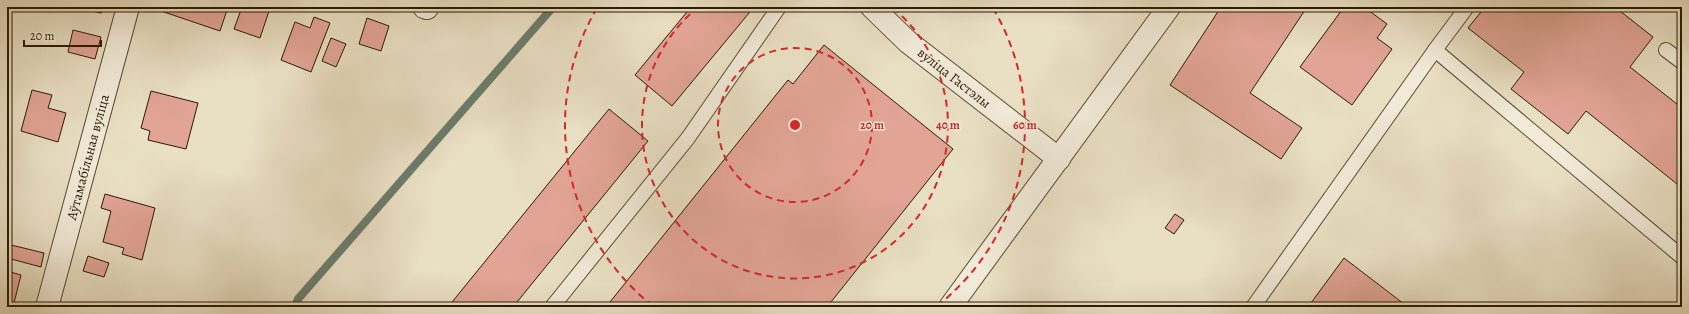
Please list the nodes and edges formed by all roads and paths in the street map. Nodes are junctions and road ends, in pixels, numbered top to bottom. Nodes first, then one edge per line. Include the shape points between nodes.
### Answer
1 (128, 7) edge
2 (779, 7) edge
3 (872, 7) edge
4 (1169, 7) edge
5 (1467, 7) edge
6 (1435, 50) junction
7 (1666, 50) dead end
8 (1682, 62) edge
9 (1059, 159) junction
10 (1682, 257) edge
11 (47, 307) edge
12 (552, 307) edge
13 (950, 307) edge
14 (1253, 307) edge

1 - 11 street, Аўтамабільная вуліца
2 - 12 lane via 688,138
3 - 9 street, вуліца Гастэлы via 908,42
4 - 9 street
5 - 6 lane
6 - 10 lane
6 - 14 lane
7 - 8 lane
9 - 13 street

